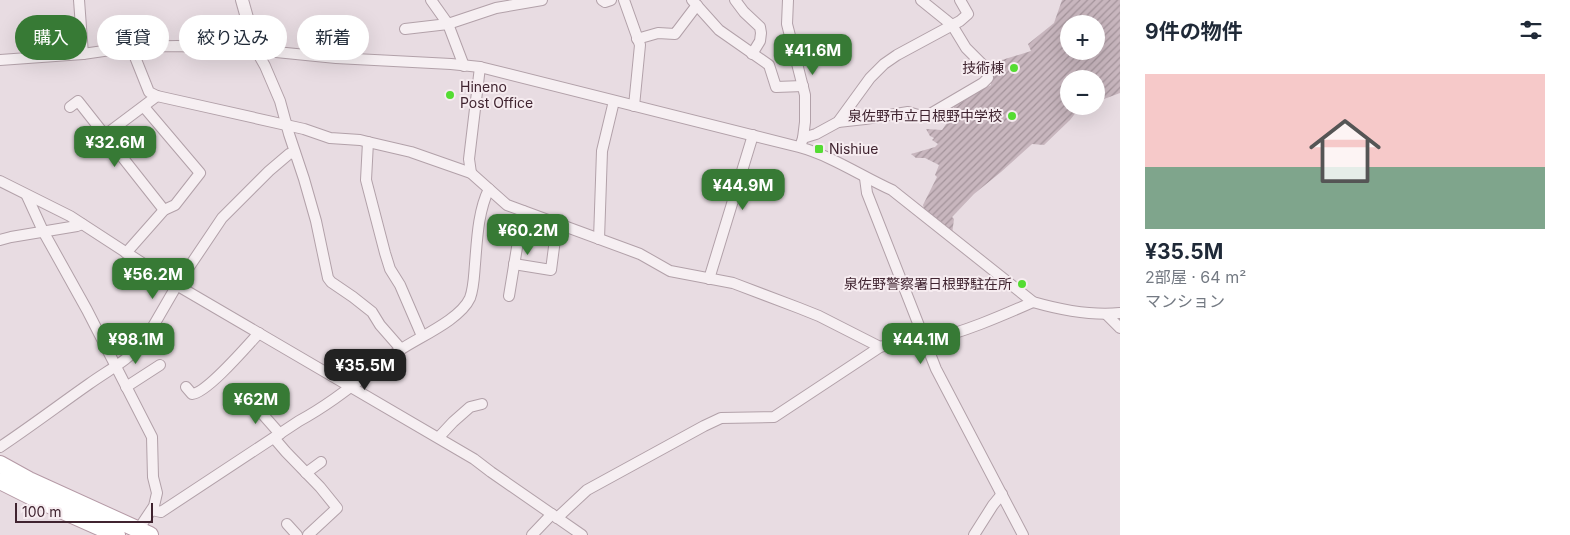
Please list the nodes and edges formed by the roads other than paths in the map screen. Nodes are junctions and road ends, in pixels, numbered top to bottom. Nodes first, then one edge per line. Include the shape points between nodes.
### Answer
1 (79, 0) edge
2 (242, 0) edge
3 (431, 0) edge
4 (542, 0) edge
5 (602, 0) edge
6 (610, 0) edge
7 (624, 0) edge
8 (735, 0) edge
9 (788, 0) edge
10 (921, 0) edge
11 (960, 0) edge
12 (695, 3) edge
13 (80, 15) edge
14 (246, 15) edge
15 (448, 24) junction
16 (952, 26) junction
17 (405, 29) dead end
18 (637, 39) junction
19 (287, 53) edge
20 (752, 54) junction
21 (15, 59) edge
22 (0, 60) edge
23 (137, 60) edge
24 (262, 60) edge
25 (464, 66) junction
26 (480, 67) junction
27 (803, 86) junction
28 (157, 96) junction
29 (614, 100) junction
30 (634, 106) junction
31 (70, 107) dead end
32 (144, 107) junction
33 (838, 122) junction
34 (286, 126) junction
35 (105, 135) junction
36 (753, 135) junction
37 (368, 142) junction
38 (801, 143) junction
39 (295, 153) junction
40 (472, 173) junction
41 (865, 178) junction
42 (0, 181) edge
43 (489, 189) junction
44 (27, 196) junction
45 (164, 210) junction
46 (523, 211) junction
47 (82, 224) junction
48 (557, 224) junction
49 (44, 231) junction
50 (599, 239) junction
51 (0, 240) edge
52 (126, 252) junction
53 (514, 264) junction
54 (709, 278) junction
55 (176, 285) junction
56 (509, 296) dead end
57 (1033, 302) junction
58 (1120, 313) edge
59 (1107, 315) junction
60 (1120, 328) edge
61 (259, 333) junction
62 (422, 336) junction
63 (925, 341) junction
64 (880, 347) junction
65 (401, 349) junction
66 (160, 364) dead end
67 (116, 368) junction
68 (352, 386) junction
69 (126, 387) junction
70 (186, 387) dead end
71 (250, 400) dead end
72 (482, 404) dead end
73 (277, 436) junction
74 (439, 437) junction
75 (0, 447) edge
76 (321, 462) dead end
77 (0, 464) edge
78 (306, 473) junction
79 (0, 481) edge
80 (1002, 494) junction
81 (152, 510) junction
82 (555, 516) junction
83 (287, 524) dead end
84 (141, 533) edge
85 (118, 535) edge
86 (297, 535) edge
87 (308, 535) edge
88 (532, 535) edge
89 (582, 535) edge
90 (974, 535) edge
91 (1023, 535) edge

1 - 13 street
2 - 14 street
3 - 15 street
4 - 15 street via 496,8
5 - 6 street
7 - 18 street
8 - 20 street via 760,27 760,41
9 - 27 street via 787,24
10 - 16 street
11 - 16 street via 968,14
12 - 18 street via 675,34 658,33
12 - 20 street via 719,30
15 - 17 street
15 - 25 street
16 - 33 street via 884,64
16 - 33 street via 966,48 987,69 988,78 983,83 925,117 908,112
18 - 30 street via 640,45
19 - 25 street
20 - 27 street via 769,65 776,87
21 - 22 street
23 - 28 street via 149,92
24 - 34 street via 280,101
25 - 26 street
26 - 29 street
26 - 40 street via 469,159
27 - 38 street
28 - 32 street
28 - 34 street
29 - 30 street
29 - 50 street via 602,150
30 - 36 street
31 - 35 street via 78,101
32 - 35 street
32 - 45 street via 200,173 175,206
33 - 38 street
34 - 37 street via 330,138
34 - 39 street
35 - 45 street
36 - 38 street
36 - 54 street
37 - 40 street via 411,152
37 - 62 street via 366,180 385,254
38 - 41 street
39 - 55 street via 289,154 269,171 222,218
39 - 65 street via 316,221 328,278 372,312
40 - 43 street
41 - 57 street via 892,190
41 - 63 street via 867,193
42 - 44 street
43 - 46 street via 508,205
43 - 62 street via 481,213 469,300 450,319
44 - 47 street
44 - 49 street
45 - 52 street
46 - 48 street
46 - 53 street
47 - 49 street
47 - 52 street
48 - 50 street
48 - 53 street via 550,270
49 - 51 street
49 - 67 street
50 - 54 street via 640,254 670,271
52 - 55 street
53 - 56 street
54 - 64 street via 733,283 820,316
55 - 61 street
55 - 67 street via 144,342
57 - 59 street via 1052,308
57 - 63 street via 984,324
58 - 59 street
59 - 60 street
61 - 68 street
61 - 70 street via 199,393 192,394
62 - 65 street
63 - 64 street
63 - 80 street via 936,369
64 - 82 street via 774,417 721,418 587,490
65 - 68 street
66 - 69 street
67 - 69 street
67 - 75 street
68 - 73 street
68 - 74 street
69 - 81 street via 152,437 153,477 157,493
71 - 73 street
72 - 74 street via 470,407
73 - 78 street via 286,452
73 - 81 street via 161,512
74 - 82 street
76 - 78 street
77 - 84 main road
78 - 87 street via 337,508
79 - 85 main road
80 - 90 street
80 - 91 street
81 - 84 street
82 - 88 street
82 - 89 street
83 - 86 street

